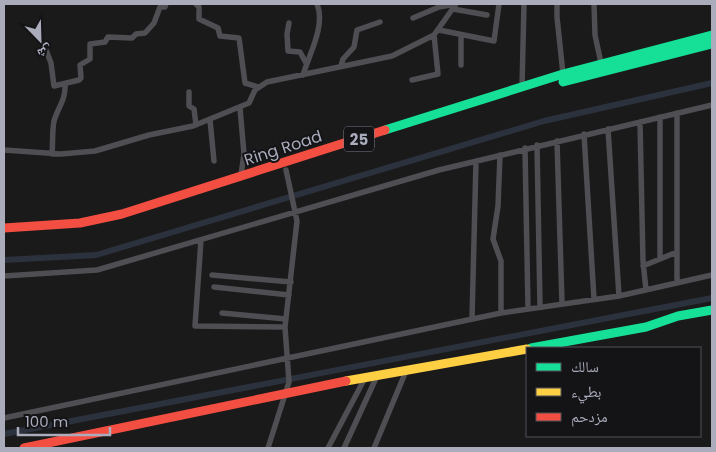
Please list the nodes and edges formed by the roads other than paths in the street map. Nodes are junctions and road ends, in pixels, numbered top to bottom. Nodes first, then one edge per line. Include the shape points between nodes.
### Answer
1 (166, 4) edge
2 (196, 4) edge
3 (317, 4) edge
4 (499, 4) edge
5 (524, 4) edge
6 (557, 4) edge
7 (594, 4) edge
8 (455, 6) edge
9 (487, 15) dead end
10 (413, 18) dead end
11 (380, 22) dead end
12 (289, 23) dead end
13 (436, 32) junction
14 (462, 35) junction
15 (712, 35) edge
16 (712, 44) edge
17 (46, 50) dead end
18 (306, 63) junction
19 (602, 63) junction
20 (461, 65) dead end
21 (341, 66) junction
22 (563, 74) junction
23 (303, 75) junction
24 (412, 80) dead end
25 (65, 84) junction
26 (258, 87) junction
27 (522, 87) junction
28 (188, 92) dead end
29 (712, 105) edge
30 (240, 108) junction
31 (677, 113) junction
32 (660, 117) junction
33 (210, 120) junction
34 (640, 122) junction
35 (196, 125) junction
36 (608, 129) junction
37 (584, 134) junction
38 (557, 141) junction
39 (537, 146) junction
40 (526, 148) junction
41 (4, 150) edge
42 (52, 154) junction
43 (500, 155) junction
44 (214, 161) dead end
45 (476, 161) junction
46 (286, 170) junction
47 (241, 178) junction
48 (296, 211) junction
49 (4, 228) edge
50 (4, 235) edge
51 (201, 240) junction
52 (677, 252) junction
53 (660, 259) junction
54 (643, 266) junction
55 (212, 275) dead end
56 (712, 275) edge
57 (4, 276) edge
58 (291, 282) junction
59 (677, 283) junction
60 (214, 287) dead end
61 (646, 290) junction
62 (290, 295) junction
63 (619, 296) junction
64 (594, 299) junction
65 (562, 304) junction
66 (540, 306) junction
67 (528, 308) junction
68 (712, 310) edge
69 (222, 313) dead end
70 (501, 313) junction
71 (286, 319) junction
72 (472, 319) junction
73 (285, 328) junction
74 (540, 347) edge
75 (526, 350) edge
76 (287, 356) junction
77 (406, 371) junction
78 (377, 376) junction
79 (365, 378) junction
80 (287, 392) junction
81 (4, 418) edge
82 (24, 448) edge
83 (268, 448) edge
84 (328, 448) edge
85 (344, 448) edge
86 (374, 448) edge

1 - 25 street via 160,7 145,33 132,38 108,37 104,42 90,44 90,59 80,65 81,79
2 - 26 street via 199,18 218,28 219,36 239,38 245,83
3 - 18 street via 320,17
4 - 14 street via 494,40
5 - 27 street
6 - 22 street
7 - 19 street via 595,35
8 - 9 street
8 - 10 street via 439,6
8 - 13 street
11 - 21 street via 357,30 354,46
12 - 18 street via 286,34 288,51 300,52
13 - 14 street
13 - 21 street via 386,58
13 - 24 street via 438,74
14 - 20 street
15 - 19 main road, Ring Road / 25
16 - 46 main road, Ring Road / 25 via 570,80
17 - 25 street via 53,68 54,86
18 - 23 street
19 - 22 main road, Ring Road / 25
21 - 23 street
22 - 27 main road, Ring Road / 25
23 - 26 street via 267,82
25 - 42 street via 63,103 54,121
26 - 30 street via 249,103
27 - 47 main road, Ring Road / 25
28 - 35 street
29 - 31 street
30 - 33 street
30 - 47 street via 244,154
31 - 32 street
31 - 52 street
32 - 34 street
32 - 53 street
33 - 35 street
33 - 44 street
34 - 36 street
34 - 54 street
35 - 42 street via 95,151
36 - 37 street
36 - 63 street
37 - 38 street
37 - 64 street
38 - 39 street
38 - 65 street
39 - 40 street
39 - 66 street
40 - 43 street
40 - 67 street
41 - 42 street
43 - 45 street
43 - 70 street via 493,239 501,261
45 - 48 street
45 - 72 street
46 - 48 street
46 - 50 main road, Ring Road / 25 via 100,226
47 - 49 main road, Ring Road / 25 via 101,219
48 - 51 street
48 - 58 street
51 - 57 street via 89,271
51 - 73 street via 195,326
52 - 53 street
52 - 59 street
53 - 54 street
54 - 61 street
55 - 58 street
56 - 59 street
58 - 62 street
59 - 61 street
60 - 62 street
61 - 63 street
62 - 71 street
63 - 64 street
64 - 65 street
65 - 66 street
66 - 67 street
67 - 70 street
68 - 74 main road via 678,316 646,327
69 - 71 street
70 - 72 street
71 - 73 street
72 - 76 street
73 - 76 street
75 - 77 main road
76 - 80 street
76 - 81 street
77 - 78 main road
77 - 86 street
78 - 79 main road
78 - 85 street
79 - 80 main road
79 - 84 street
80 - 82 main road
80 - 83 street

